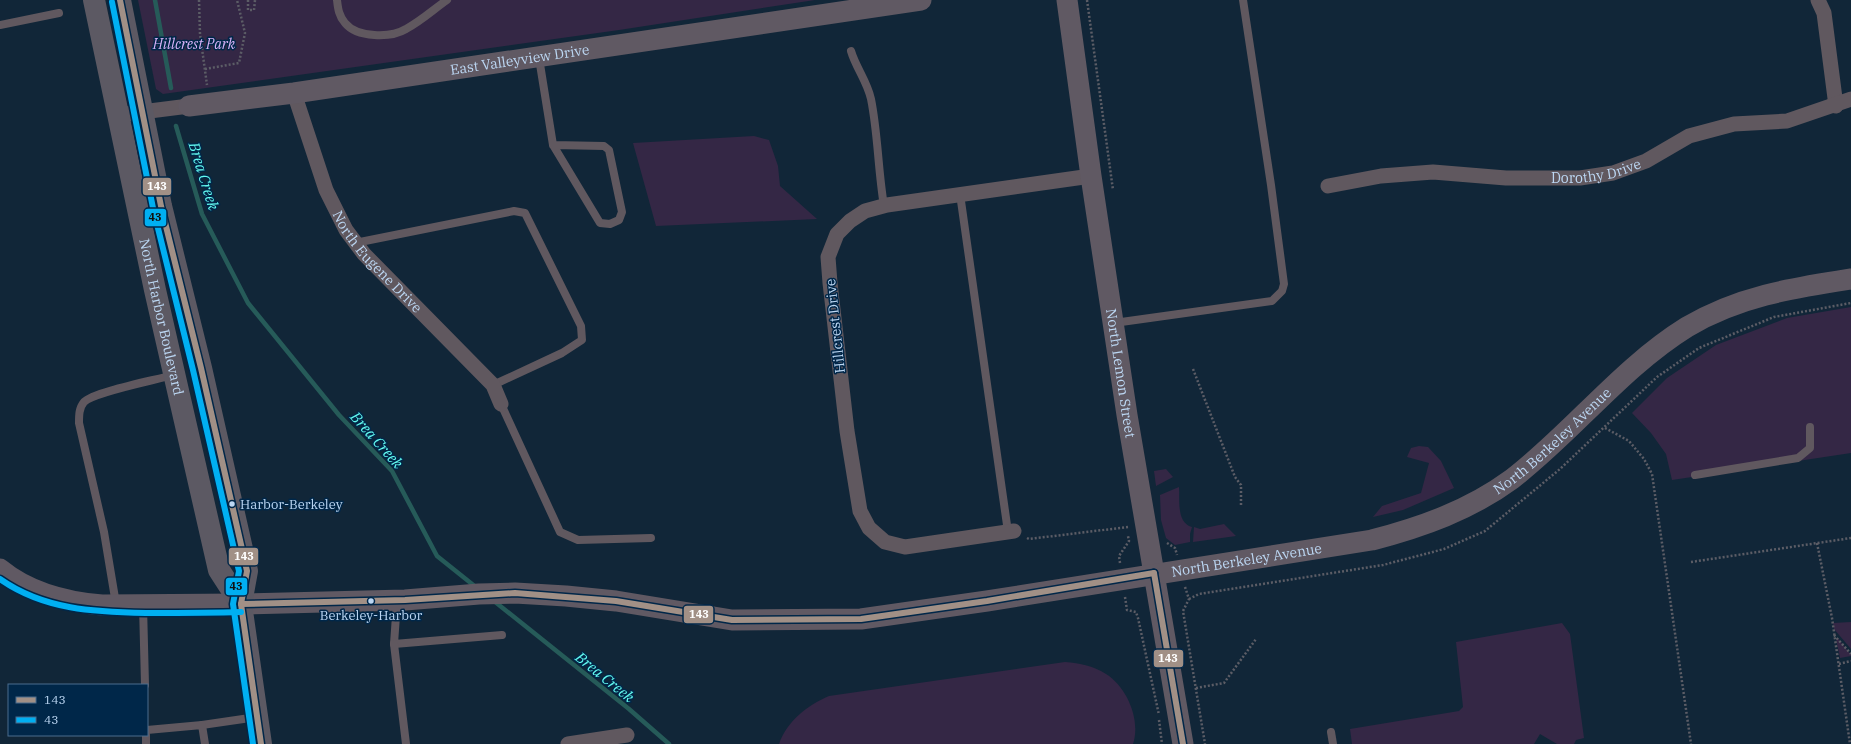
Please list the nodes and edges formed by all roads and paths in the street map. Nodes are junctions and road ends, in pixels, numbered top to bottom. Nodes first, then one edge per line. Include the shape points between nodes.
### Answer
1 (94, 0) edge
2 (120, 0) edge
3 (199, 0) edge
4 (237, 0) edge
5 (248, 0) edge
6 (255, 0) edge
7 (338, 0) edge
8 (447, 0) edge
9 (921, 0) edge
10 (1067, 0) edge
11 (1087, 0) edge
12 (1243, 0) edge
13 (1818, 0) edge
14 (881, 3) edge
15 (60, 13) dead end
16 (0, 26) edge
17 (851, 50) dead end
18 (538, 57) junction
19 (204, 69) junction
20 (207, 85) dead end
21 (294, 93) junction
22 (1851, 99) edge
23 (189, 106) joint
24 (1836, 106) junction
25 (143, 112) junction
26 (118, 115) junction
27 (554, 145) junction
28 (1091, 176) junction
29 (1328, 186) dead end
30 (1113, 191) dead end
31 (960, 194) junction
32 (884, 206) junction
33 (356, 243) junction
34 (1851, 279) edge
35 (1114, 323) junction
36 (1193, 369) dead end
37 (175, 375) junction
38 (493, 385) junction
39 (501, 404) joint
40 (1810, 427) dead end
41 (1605, 428) dead end
42 (1695, 475) dead end
43 (1241, 506) dead end
44 (1011, 531) joint
45 (651, 538) dead end
46 (1851, 538) edge
47 (1162, 541) dead end
48 (1817, 543) junction
49 (1691, 562) dead end
50 (0, 569) edge
51 (1181, 570) junction
52 (1154, 574) junction
53 (397, 600) junction
54 (241, 604) junction
55 (116, 605) junction
56 (143, 605) junction
57 (1834, 634) junction
58 (502, 635) dead end
59 (1256, 639) dead end
60 (394, 644) junction
61 (1851, 654) edge
62 (1851, 661) edge
63 (1839, 664) junction
64 (145, 684) edge
65 (1195, 688) junction
66 (258, 717) junction
67 (202, 725) junction
68 (148, 730) edge
69 (1331, 732) dead end
70 (627, 735) dead end
71 (205, 744) edge
72 (261, 744) edge
73 (406, 744) edge
74 (568, 744) edge
75 (1183, 744) edge
76 (1205, 744) edge
77 (1333, 744) edge
78 (1691, 744) edge
79 (1850, 744) edge

1 - 26 main road, North Harbor Boulevard
2 - 25 main road, North Harbor Boulevard
3 - 19 path
4 - 19 path via 245,33 239,63
5 - 6 path via 248,10 254,10
7 - 8 lane via 338,11 346,24 359,32 373,36 405,30
9 - 14 street, East Valleyview Drive
10 - 28 street, North Lemon Street
11 - 30 path
12 - 35 lane via 1272,193 1284,284 1282,291 1272,301
13 - 24 street via 1824,13
14 - 18 street, East Valleyview Drive
15 - 16 lane
17 - 32 lane via 871,98
18 - 21 street, East Valleyview Drive
18 - 27 lane
19 - 20 path
21 - 23 street, East Valleyview Drive
21 - 33 street, North Eugene Drive via 326,190 346,230
22 - 24 street, Dorothy Drive
23 - 25 street, East Valleyview Drive
24 - 29 street, Dorothy Drive via 1787,121 1734,124 1689,136 1646,161 1614,173 1580,178 1521,178 1433,172 1382,176
25 - 26 street, East Valleyview Drive
25 - 54 main road, North Harbor Boulevard via 161,206 247,571
26 - 37 main road, North Harbor Boulevard
27 - 27 lane via 600,223 610,224 619,220 622,212 609,150 604,146
28 - 31 street, Hillcrest Drive
28 - 35 street, North Lemon Street
31 - 32 street, Hillcrest Drive
31 - 44 lane
32 - 44 street, Hillcrest Drive via 865,211 850,221 837,234 828,257 847,431 860,511 869,528 885,542 905,547
33 - 38 street, North Eugene Drive
33 - 38 lane via 514,211 525,213 581,326 582,340 562,353
34 - 51 street, North Berkeley Avenue via 1780,290 1731,304 1688,327 1645,356 1511,479 1476,502 1448,516 1372,540
35 - 52 street, North Lemon Street
36 - 43 path via 1235,477 1241,485
37 - 54 main road, North Harbor Boulevard via 219,570
37 - 55 lane via 100,393 84,402 79,410 79,422 104,532
38 - 39 street, North Eugene Drive
39 - 45 lane via 560,532 578,540
40 - 42 lane via 1810,448 1798,458
41 - 78 path via 1629,441 1644,459 1652,474
46 - 48 path
47 - 51 path via 1175,548
48 - 49 path
48 - 57 path
50 - 55 street, North Berkeley Avenue via 23,584 44,593 85,603
51 - 52 street, North Berkeley Avenue
51 - 65 path via 1189,599 1183,611
52 - 53 street, North Berkeley Avenue via 861,619 732,620 616,601 515,593
52 - 75 street, North Lemon Street
53 - 54 street, North Berkeley Avenue
53 - 60 lane
54 - 56 street, North Berkeley Avenue
54 - 66 main road, North Harbor Boulevard
55 - 56 street, North Berkeley Avenue
56 - 64 lane
57 - 61 path
57 - 63 path
58 - 60 lane
59 - 65 path via 1224,683
60 - 73 lane
62 - 63 path
63 - 79 path
65 - 76 path
66 - 67 lane
66 - 72 main road, North Harbor Boulevard
67 - 68 lane
67 - 71 lane
69 - 77 lane
70 - 74 street

